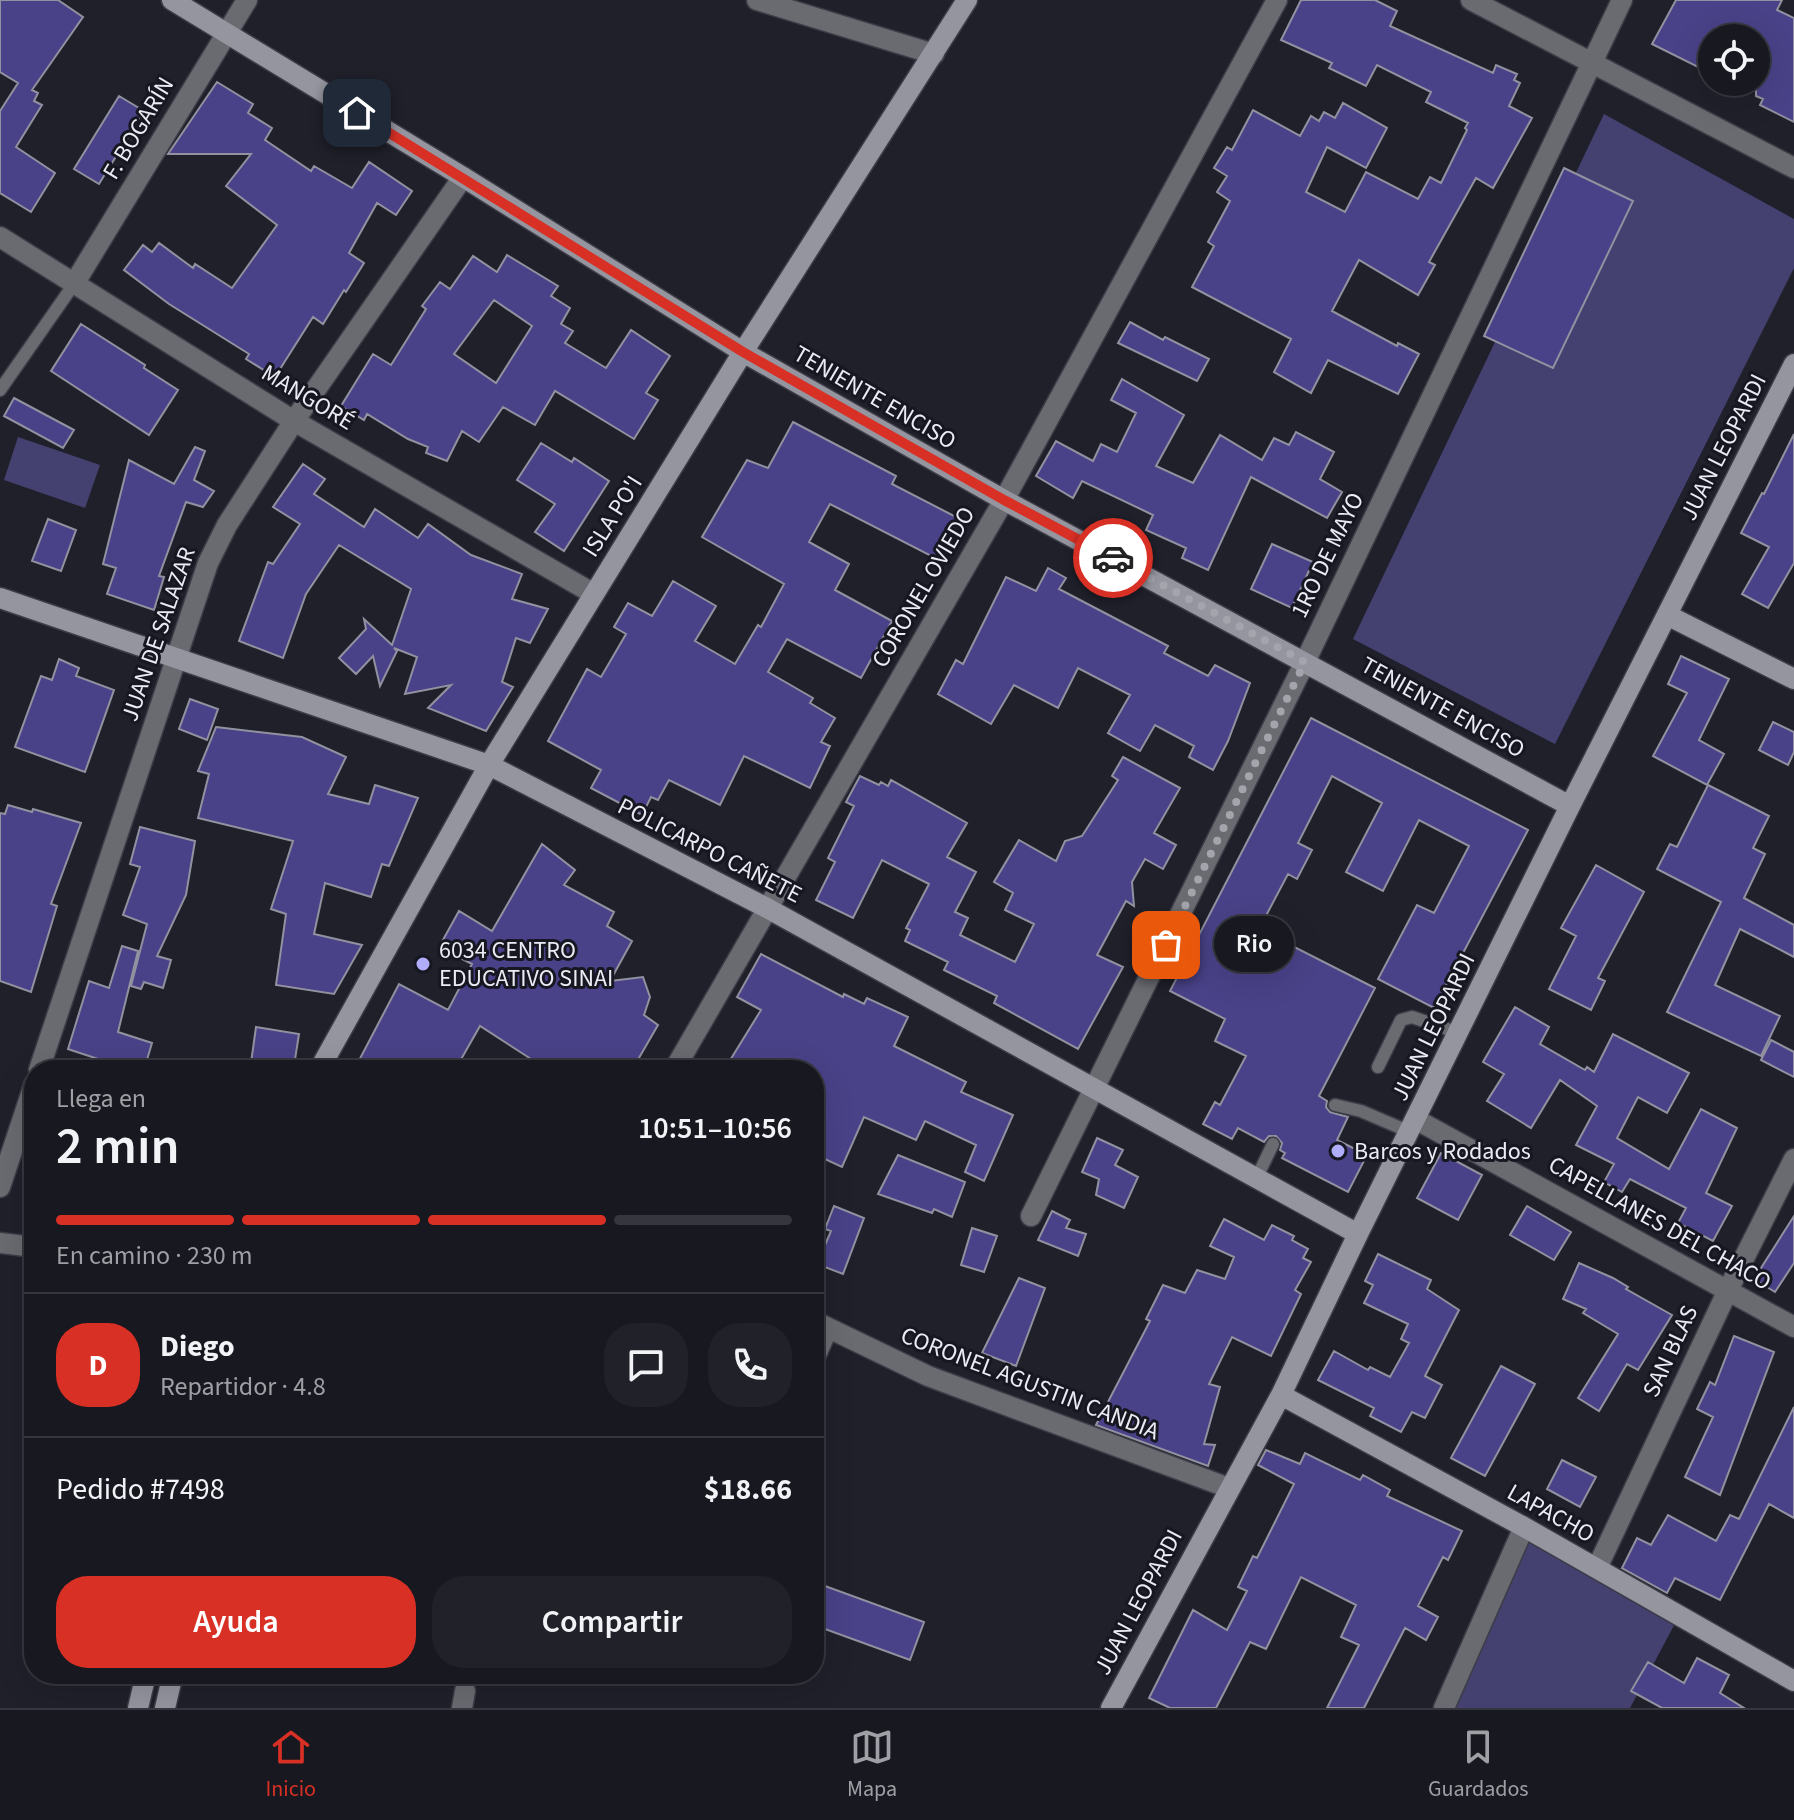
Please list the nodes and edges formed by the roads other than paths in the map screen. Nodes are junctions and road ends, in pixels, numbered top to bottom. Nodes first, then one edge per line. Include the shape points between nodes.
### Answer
1 (172, 0) edge
2 (247, 0) edge
3 (757, 0) edge
4 (967, 0) edge
5 (1277, 0) edge
6 (1471, 0) edge
7 (1622, 0) edge
8 (225, 34) junction
9 (934, 54) junction
10 (1591, 64) junction
11 (1794, 168) edge
12 (463, 177) junction
13 (0, 237) edge
14 (74, 284) junction
15 (743, 352) junction
16 (1794, 364) edge
17 (0, 390) edge
18 (294, 421) junction
19 (1004, 500) junction
20 (594, 594) junction
21 (0, 598) edge
22 (1667, 615) junction
23 (176, 658) junction
24 (1305, 662) junction
25 (1794, 679) edge
26 (489, 765) junction
27 (1570, 806) junction
28 (767, 908) junction
29 (1459, 1033) junction
30 (42, 1060) edge
31 (325, 1060) edge
32 (680, 1060) edge
33 (1378, 1067) dead end
34 (1096, 1087) junction
35 (1335, 1105) dead end
36 (24, 1115) edge
37 (1414, 1126) junction
38 (1273, 1144) dead end
39 (1794, 1159) edge
40 (1257, 1177) junction
41 (0, 1187) edge
42 (1031, 1216) dead end
43 (1358, 1234) junction
44 (0, 1243) edge
45 (24, 1246) edge
46 (1728, 1290) junction
47 (824, 1325) edge
48 (1794, 1327) edge
49 (1281, 1395) junction
50 (1229, 1488) junction
51 (1524, 1527) junction
52 (1597, 1568) junction
53 (1794, 1681) edge
54 (144, 1684) edge
55 (171, 1684) edge
56 (138, 1708) edge
57 (165, 1708) edge
58 (1111, 1708) edge
59 (1444, 1708) edge

1 - 8 street, TENIENTE ENCISO
2 - 8 street, F. BOGARÍN
3 - 9 street
4 - 9 street, ISLA PO'I
5 - 19 street, CORONEL OVIEDO
6 - 10 street
7 - 10 street, 1RO DE MAYO
8 - 12 street, TENIENTE ENCISO
8 - 14 street, F. BOGARÍN
9 - 15 street, ISLA PO'I
10 - 11 street
10 - 24 street, 1RO DE MAYO
12 - 15 street, TENIENTE ENCISO
12 - 18 street, JUAN DE SALAZAR
13 - 14 street, MANGORÉ
14 - 17 lane
14 - 18 street, MANGORÉ
15 - 19 street, TENIENTE ENCISO
15 - 20 street, ISLA PO'I
16 - 22 street, JUAN LEOPARDI
18 - 20 street, MANGORÉ
18 - 23 street, JUAN DE SALAZAR via 208,563
19 - 24 street, TENIENTE ENCISO
19 - 28 street, CORONEL OVIEDO
20 - 26 street, ISLA PO'I
21 - 23 street, POLICARPO CAÑETE
22 - 25 street
22 - 27 street, JUAN LEOPARDI
23 - 26 street, POLICARPO CAÑETE
23 - 30 street, JUAN DE SALAZAR
24 - 27 street, TENIENTE ENCISO
24 - 34 street, 1RO DE MAYO
26 - 28 street, POLICARPO CAÑETE
26 - 31 street, ISLA PO'I
27 - 29 street, JUAN LEOPARDI
28 - 32 street, CORONEL OVIEDO
28 - 34 street, POLICARPO CAÑETE
29 - 33 lane via 1406,1017
29 - 37 street, JUAN LEOPARDI
34 - 40 street, POLICARPO CAÑETE
34 - 42 street, 1RO DE MAYO
35 - 37 lane
36 - 41 street
37 - 43 street, JUAN LEOPARDI
37 - 46 street, CAPELLANES DEL CHACO
38 - 40 lane
39 - 46 street, SAN BLAS
40 - 43 street, POLICARPO CAÑETE
43 - 49 street, JUAN LEOPARDI
44 - 45 street
46 - 48 street, CAPELLANES DEL CHACO
46 - 52 street, SAN BLAS
47 - 50 street, CORONEL AGUSTIN CANDIA via 928,1376
49 - 50 street, JUAN LEOPARDI
49 - 51 street, LAPACHO
50 - 58 street, JUAN LEOPARDI
51 - 52 street, LAPACHO
51 - 59 street
52 - 53 street, LAPACHO
54 - 56 street
55 - 57 street

